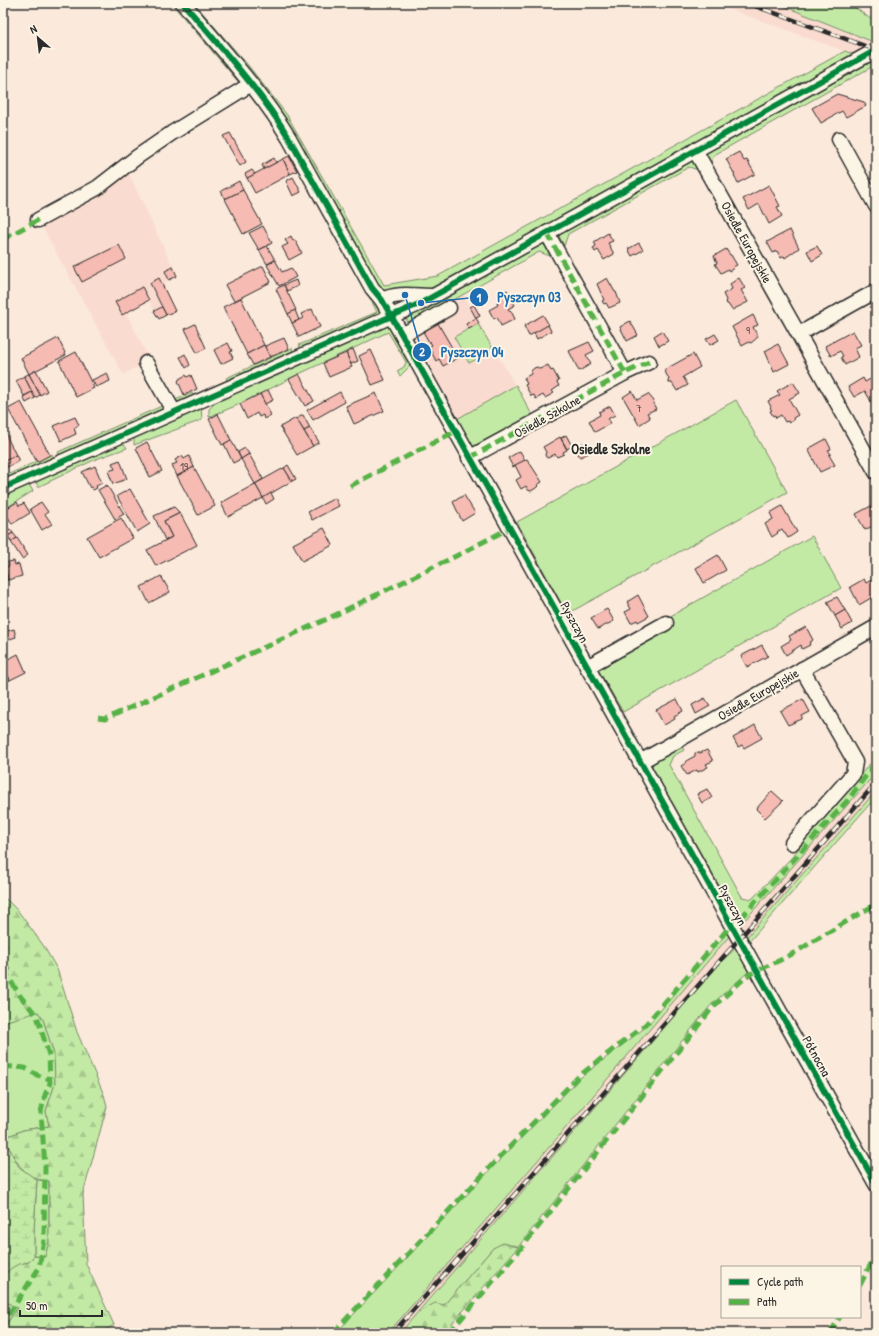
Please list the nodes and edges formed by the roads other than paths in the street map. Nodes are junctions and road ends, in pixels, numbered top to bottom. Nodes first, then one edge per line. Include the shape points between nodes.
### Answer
1 (183, 3) edge
2 (876, 50) edge
3 (251, 84) junction
4 (839, 138) dead end
5 (695, 150) junction
6 (876, 206) edge
7 (38, 220) dead end
8 (547, 233) junction
9 (876, 291) edge
10 (434, 296) junction
11 (382, 300) junction
12 (449, 308) dead end
13 (391, 316) junction
14 (799, 334) junction
15 (402, 335) junction
16 (146, 362) dead end
17 (649, 362) dead end
18 (625, 373) junction
19 (174, 412) junction
20 (469, 458) junction
21 (876, 472) edge
22 (3, 488) edge
23 (666, 623) dead end
24 (876, 627) edge
25 (587, 667) junction
26 (802, 669) junction
27 (640, 762) junction
28 (792, 843) dead end
29 (739, 939) joint
30 (876, 1184) edge

1 - 3 street, Pyszczyn
2 - 5 street
3 - 7 street via 154,145 97,188
3 - 11 street, Pyszczyn via 289,138 372,288
4 - 6 street
5 - 8 street
5 - 14 street, Osiedle Europejskie
8 - 10 street
8 - 18 street
9 - 14 street
10 - 11 street via 400,295
10 - 13 street
11 - 13 street, Pyszczyn
12 - 15 street
13 - 15 street, Pyszczyn
13 - 19 street
14 - 21 street, Osiedle Europejskie
15 - 20 street, Pyszczyn
16 - 19 street
17 - 18 street, Osiedle Szkolne
18 - 20 street, Osiedle Szkolne
19 - 22 street
20 - 25 street, Pyszczyn
23 - 25 street
24 - 26 street, Osiedle Europejskie
25 - 27 street, Pyszczyn
26 - 27 street, Osiedle Europejskie
26 - 28 street via 855,762 853,774
27 - 29 street, Pyszczyn
29 - 30 street, Północna

